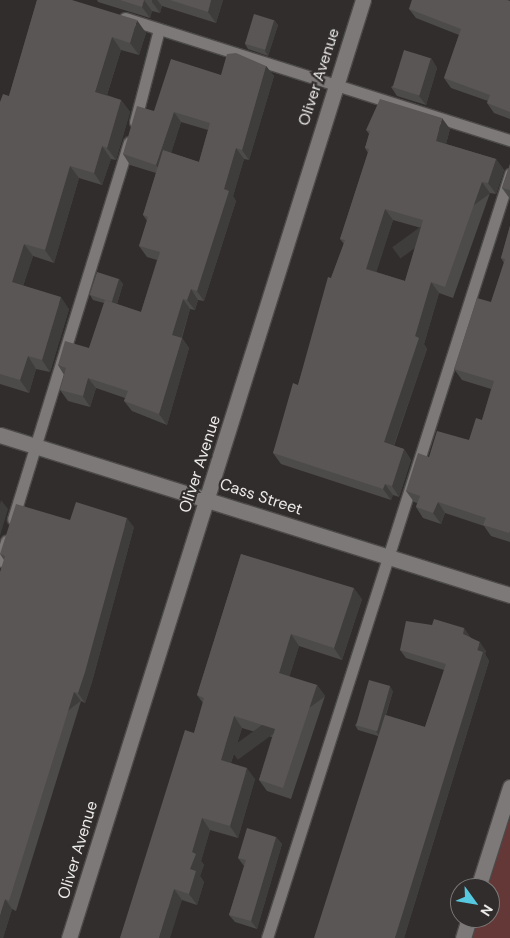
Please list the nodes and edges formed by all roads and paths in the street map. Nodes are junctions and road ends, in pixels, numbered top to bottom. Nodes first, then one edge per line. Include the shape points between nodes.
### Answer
1 (363, 0) edge
2 (113, 14) edge
3 (159, 28) junction
4 (335, 84) junction
5 (510, 140) edge
6 (510, 174) edge
7 (0, 435) edge
8 (36, 446) junction
9 (208, 499) junction
10 (390, 557) junction
11 (0, 561) edge
12 (510, 595) edge
13 (510, 787) edge
14 (481, 878) edge
15 (69, 938) edge
16 (266, 938) edge

1 - 4 street, Oliver Avenue
2 - 3 lane
3 - 4 lane
3 - 8 lane via 135,123
4 - 5 lane
4 - 9 street, Oliver Avenue
6 - 10 lane
7 - 8 street, Cass Street
8 - 9 street, Cass Street
8 - 11 lane
9 - 10 street, Cass Street
9 - 15 street, Oliver Avenue
10 - 12 street, Cass Street
10 - 16 lane
13 - 14 street

